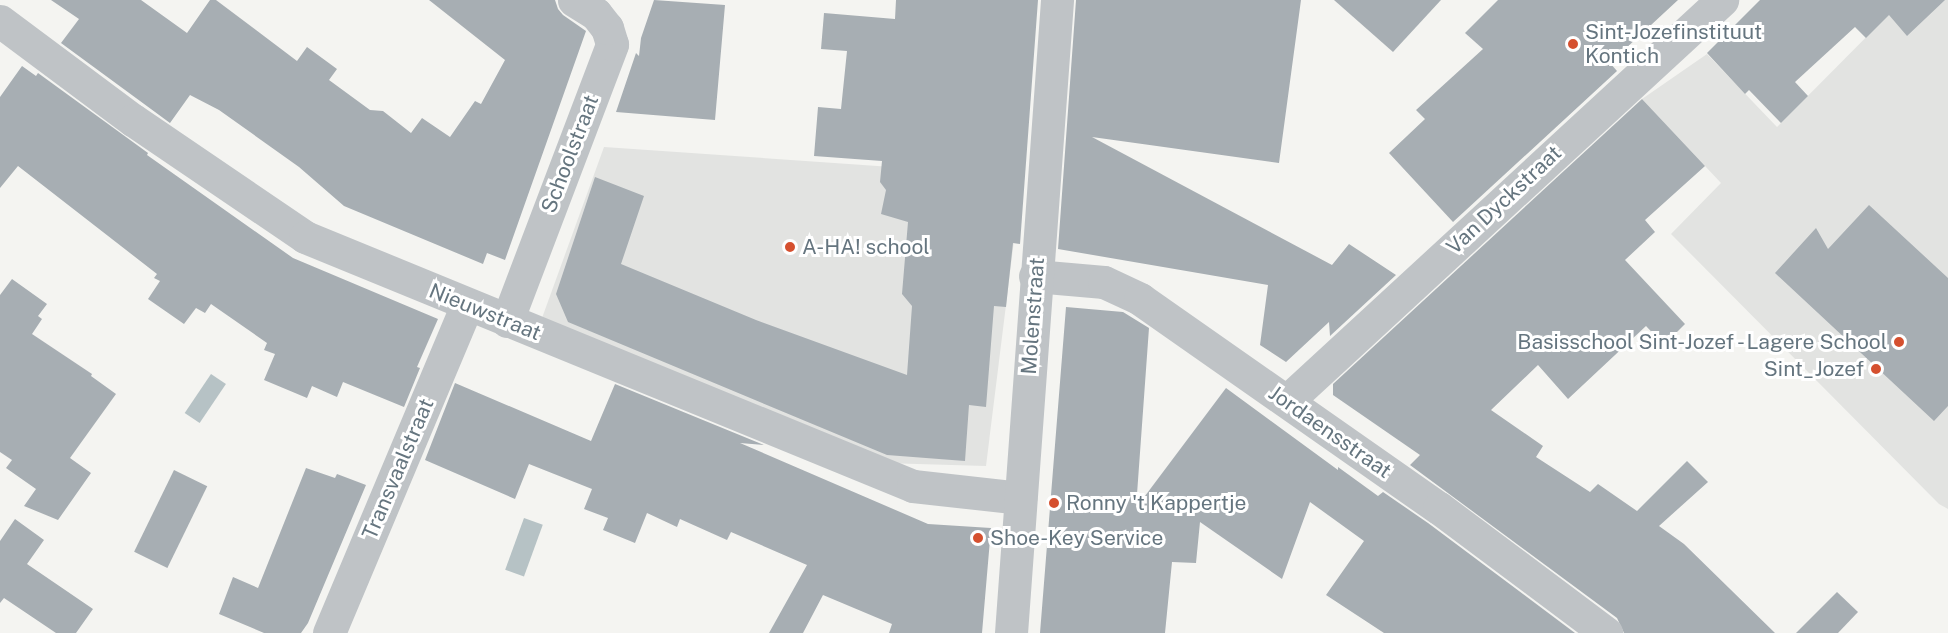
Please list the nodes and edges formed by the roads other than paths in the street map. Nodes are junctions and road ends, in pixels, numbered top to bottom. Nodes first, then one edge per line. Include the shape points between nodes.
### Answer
1 (574, 0) edge
2 (1057, 0) edge
3 (1722, 0) edge
4 (6, 18) edge
5 (1035, 276) junction
6 (467, 305) junction
7 (507, 321) junction
8 (1287, 401) junction
9 (1020, 498) junction
10 (329, 633) edge
11 (1011, 633) edge
12 (1606, 633) edge

1 - 7 street, Schoolstraat via 596,14 607,28 612,44
2 - 5 street, Molenstraat
3 - 8 street, Van Dyckstraat
4 - 6 street, Nieuwstraat via 133,120 286,226
5 - 8 street, Jordaensstraat via 1104,282 1123,289
5 - 9 street, Molenstraat
6 - 7 street, Nieuwstraat
6 - 10 street, Transvaalstraat
7 - 9 street, Nieuwstraat via 913,486
8 - 12 street, Jordaensstraat
9 - 11 street, Molenstraat

